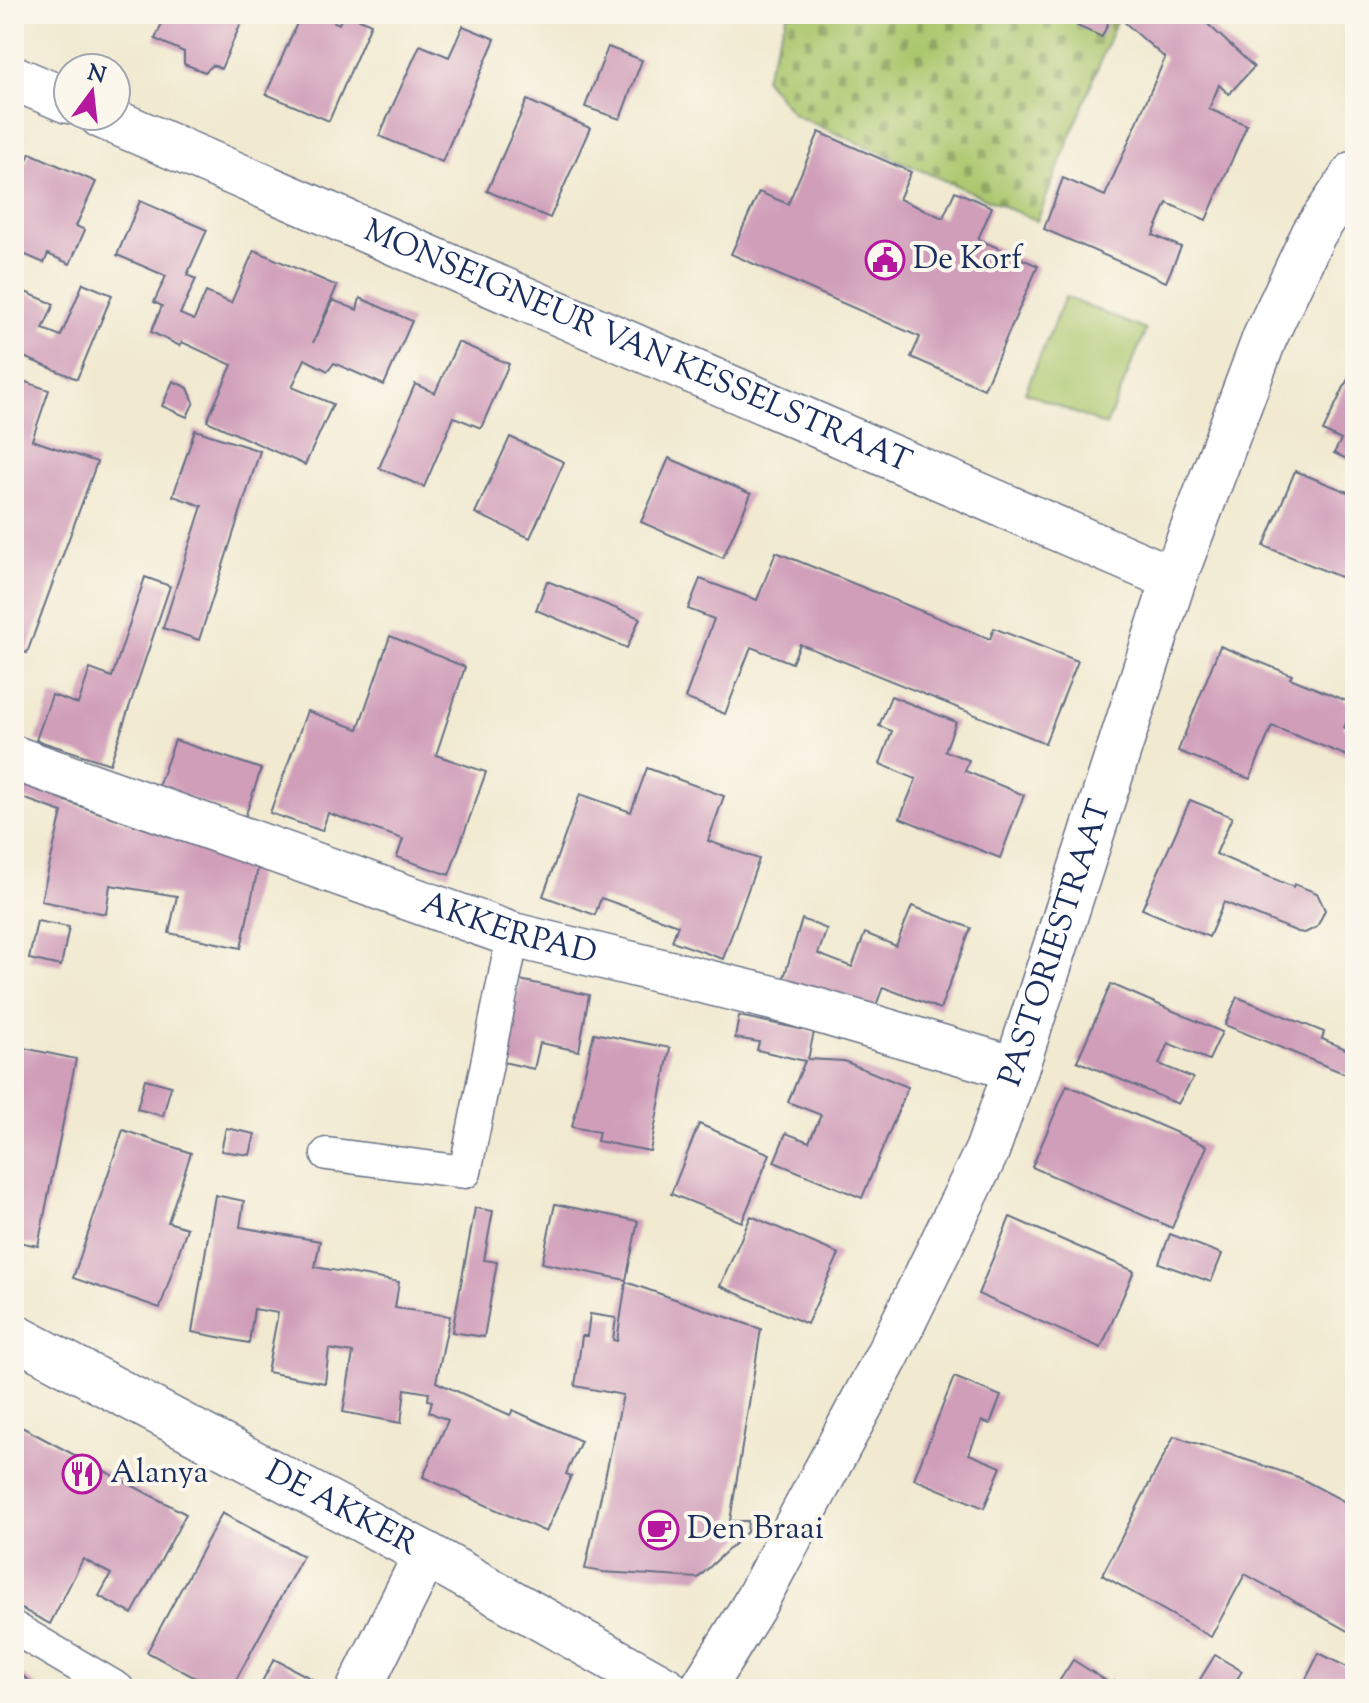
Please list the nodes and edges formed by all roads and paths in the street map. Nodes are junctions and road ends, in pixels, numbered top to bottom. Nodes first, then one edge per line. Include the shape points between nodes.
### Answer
1 (14, 78) edge
2 (52, 94) edge
3 (132, 129) edge
4 (1355, 173) edge
5 (1174, 579) junction
6 (14, 758) edge
7 (513, 935) junction
8 (1016, 1069) junction
9 (327, 1154) dead end
10 (14, 1336) edge
11 (426, 1554) junction
12 (14, 1628) edge
13 (118, 1689) edge
14 (359, 1689) edge
15 (666, 1689) edge
16 (702, 1689) edge

1 - 2 street
3 - 5 street, MONSEIGNEUR VAN KESSELSTRAAT
4 - 5 street, PASTORIESTRAAT via 1314,233 1265,337
5 - 8 street, PASTORIESTRAAT
6 - 7 street, AKKERPAD
7 - 8 street, AKKERPAD via 785,1001
7 - 9 lane via 465,1172
8 - 16 street, PASTORIESTRAAT via 987,1151 887,1356 753,1607
10 - 11 street, DE AKKER
11 - 14 street
11 - 15 street, DE AKKER
12 - 13 lane

